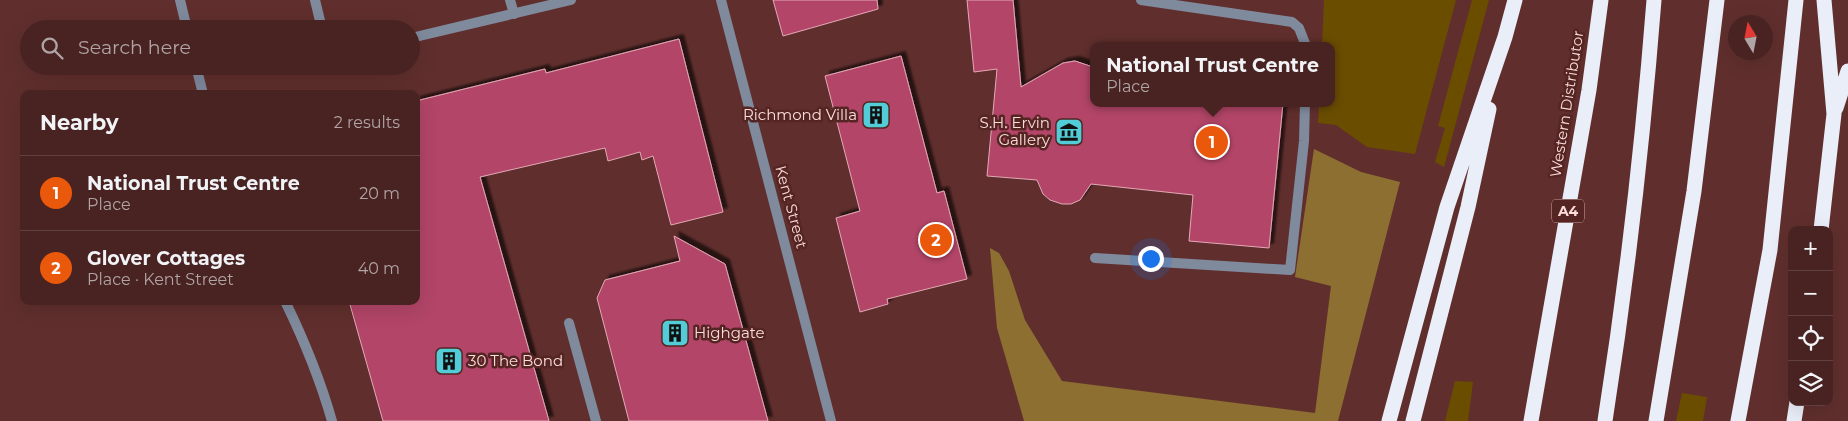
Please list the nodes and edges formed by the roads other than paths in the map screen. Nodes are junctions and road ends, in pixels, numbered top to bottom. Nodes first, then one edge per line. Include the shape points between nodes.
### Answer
1 (180, 0) edge
2 (315, 0) edge
3 (510, 0) edge
4 (571, 0) edge
5 (720, 0) edge
6 (1141, 0) edge
7 (1515, 0) edge
8 (1601, 0) edge
9 (1654, 0) edge
10 (1716, 0) edge
11 (1796, 0) edge
12 (1824, 0) edge
13 (514, 14) junction
14 (185, 20) edge
15 (320, 20) edge
16 (420, 36) edge
17 (1504, 37) junction
18 (1304, 42) edge
19 (1848, 71) edge
20 (198, 75) edge
21 (202, 90) edge
22 (1305, 107) edge
23 (1834, 114) junction
24 (1821, 226) edge
25 (1095, 258) dead end
26 (287, 305) edge
27 (569, 323) dead end
28 (1796, 406) edge
29 (332, 421) edge
30 (596, 421) edge
31 (831, 421) edge
32 (1389, 421) edge
33 (1413, 421) edge
34 (1531, 421) edge
35 (1606, 421) edge
36 (1656, 421) edge
37 (1738, 421) edge
38 (1794, 421) edge

1 - 14 street
2 - 15 street
3 - 13 street
4 - 13 street
5 - 31 street, Kent Street
6 - 18 street via 1292,22 1299,28
7 - 17 highway
8 - 34 highway, Western Distributor / A4 via 1589,90
9 - 35 highway via 1645,118 1624,304
10 - 36 highway via 1694,191
11 - 37 highway via 1770,250
12 - 23 highway
13 - 16 street
17 - 32 highway via 1447,207
17 - 33 highway via 1468,207
19 - 23 highway
20 - 21 street
22 - 25 street via 1290,270
23 - 24 highway
26 - 29 street via 307,345
27 - 30 street
28 - 38 highway

